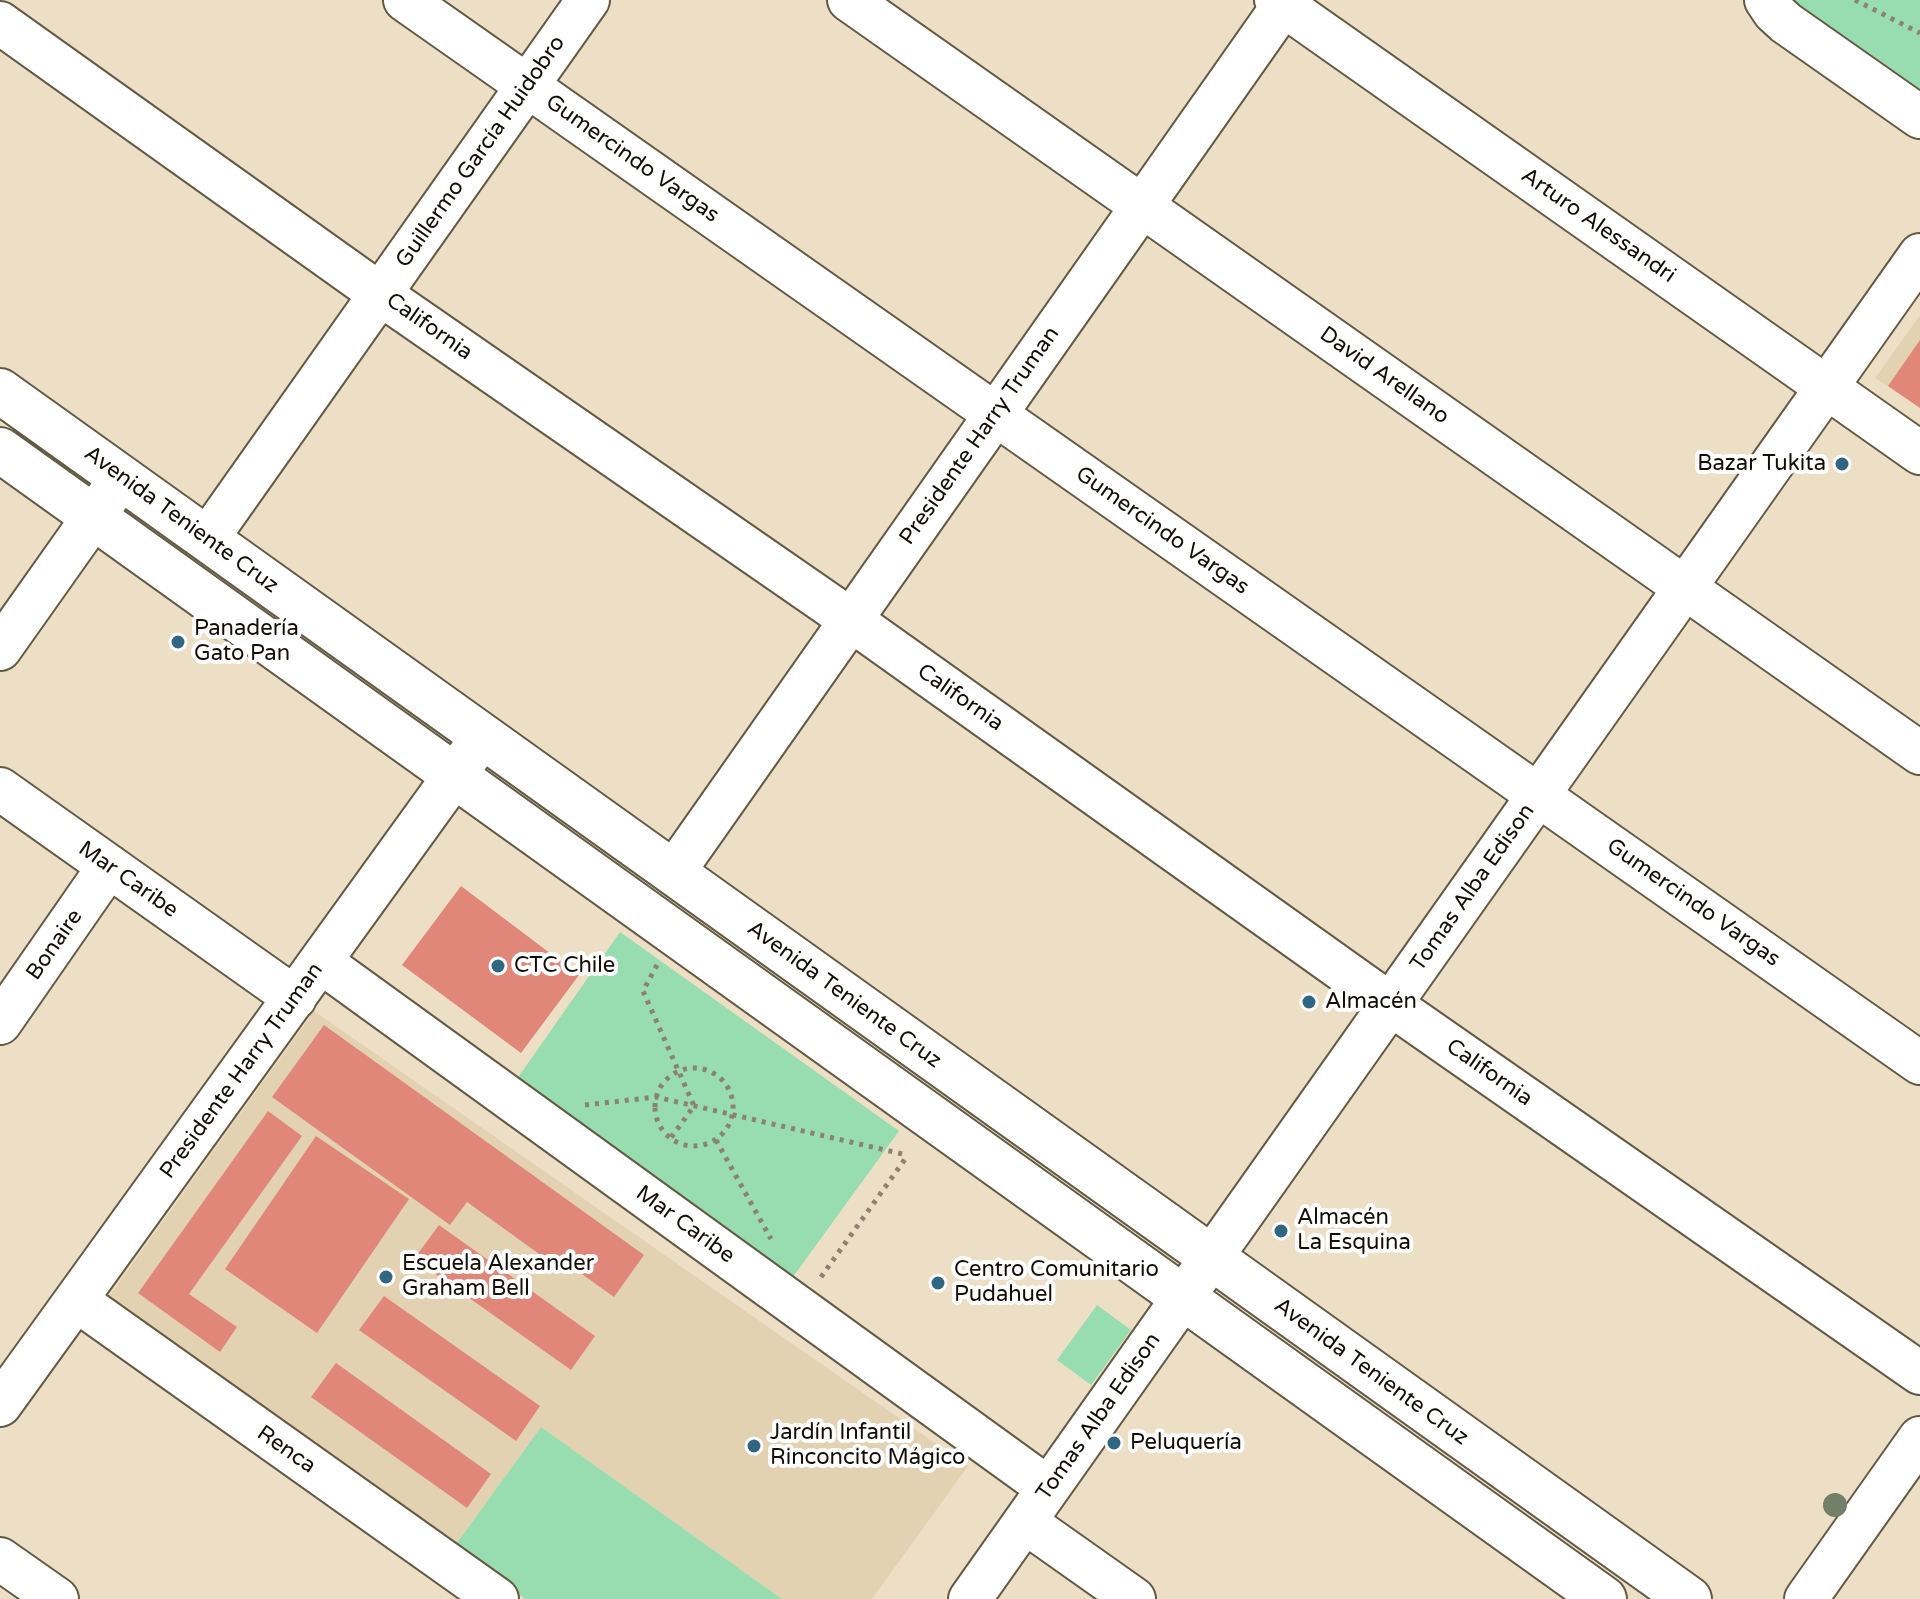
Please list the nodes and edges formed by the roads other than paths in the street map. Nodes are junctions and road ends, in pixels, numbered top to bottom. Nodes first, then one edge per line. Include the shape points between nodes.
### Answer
1 (405, 0) edge
2 (588, 0) edge
3 (849, 0) edge
4 (1766, 0) edge
5 (1282, 2) edge
6 (0, 23) edge
7 (527, 86) junction
8 (1920, 117) edge
9 (1142, 206) junction
10 (1920, 255) edge
11 (380, 294) junction
12 (1827, 387) junction
13 (0, 391) edge
14 (996, 414) junction
15 (0, 450) edge
16 (1920, 453) edge
17 (121, 478) junction
18 (94, 517) junction
19 (207, 539) junction
20 (1685, 587) junction
21 (851, 620) junction
22 (0, 649) edge
23 (483, 736) junction
24 (1920, 753) edge
25 (455, 776) junction
26 (0, 789) edge
27 (1538, 795) junction
28 (109, 866) junction
29 (673, 873) junction
30 (321, 962) junction
31 (295, 998) junction
32 (1390, 1004) junction
33 (0, 1023) edge
34 (1920, 1063) edge
35 (1211, 1257) junction
36 (1183, 1297) junction
37 (76, 1300) junction
38 (1920, 1373) edge
39 (0, 1405) edge
40 (1920, 1438) edge
41 (1048, 1488) junction
42 (1025, 1522) junction
43 (0, 1559) edge
44 (451, 1586) edge
45 (57, 1599) edge
46 (497, 1599) edge
47 (970, 1599) edge
48 (1134, 1599) edge
49 (1604, 1599) edge
50 (1689, 1599) edge
51 (1806, 1599) edge

1 - 7 street, Gumercindo Vargas
2 - 7 street, Guillermo García Huidobro
3 - 9 street, David Arellano
4 - 8 street via 1786,23
5 - 9 street, Presidente Harry Truman
5 - 12 street, Arturo Alessandri
6 - 11 street, California
7 - 11 street, Guillermo García Huidobro
7 - 14 street, Gumercindo Vargas
9 - 14 street, Presidente Harry Truman
9 - 20 street, David Arellano
10 - 12 street, Tomas Alba Edison
11 - 19 street, Guillermo García Huidobro
11 - 21 street, California
12 - 16 street, Arturo Alessandri
12 - 20 street, Tomas Alba Edison
13 - 17 main road, Avenida Teniente Cruz
14 - 21 street, Presidente Harry Truman
14 - 27 street, Gumercindo Vargas
15 - 18 main road
17 - 18 street
17 - 19 main road, Avenida Teniente Cruz
18 - 22 street
18 - 25 main road
19 - 23 main road, Avenida Teniente Cruz
20 - 24 street, David Arellano
20 - 27 street, Tomas Alba Edison
21 - 29 street, Presidente Harry Truman
21 - 32 street, California
23 - 25 street, Presidente Harry Truman
23 - 29 main road, Avenida Teniente Cruz
25 - 30 street, Presidente Harry Truman
25 - 36 main road
26 - 28 street, Mar Caribe
27 - 32 street, Tomas Alba Edison
27 - 34 street, Gumercindo Vargas
28 - 31 street, Mar Caribe
28 - 33 street, Bonaire
29 - 35 main road, Avenida Teniente Cruz
30 - 31 street, Presidente Harry Truman
30 - 41 street, Mar Caribe
31 - 37 street, Presidente Harry Truman
32 - 35 street, Tomas Alba Edison
32 - 38 street, California
35 - 36 street, Tomas Alba Edison
35 - 50 main road, Avenida Teniente Cruz
36 - 41 street, Tomas Alba Edison
36 - 49 main road
37 - 39 street, Presidente Harry Truman
37 - 44 street, Renca
40 - 51 street
41 - 42 street, Tomas Alba Edison
42 - 47 street, Tomas Alba Edison
42 - 48 street
43 - 45 street
44 - 46 street, Renca

